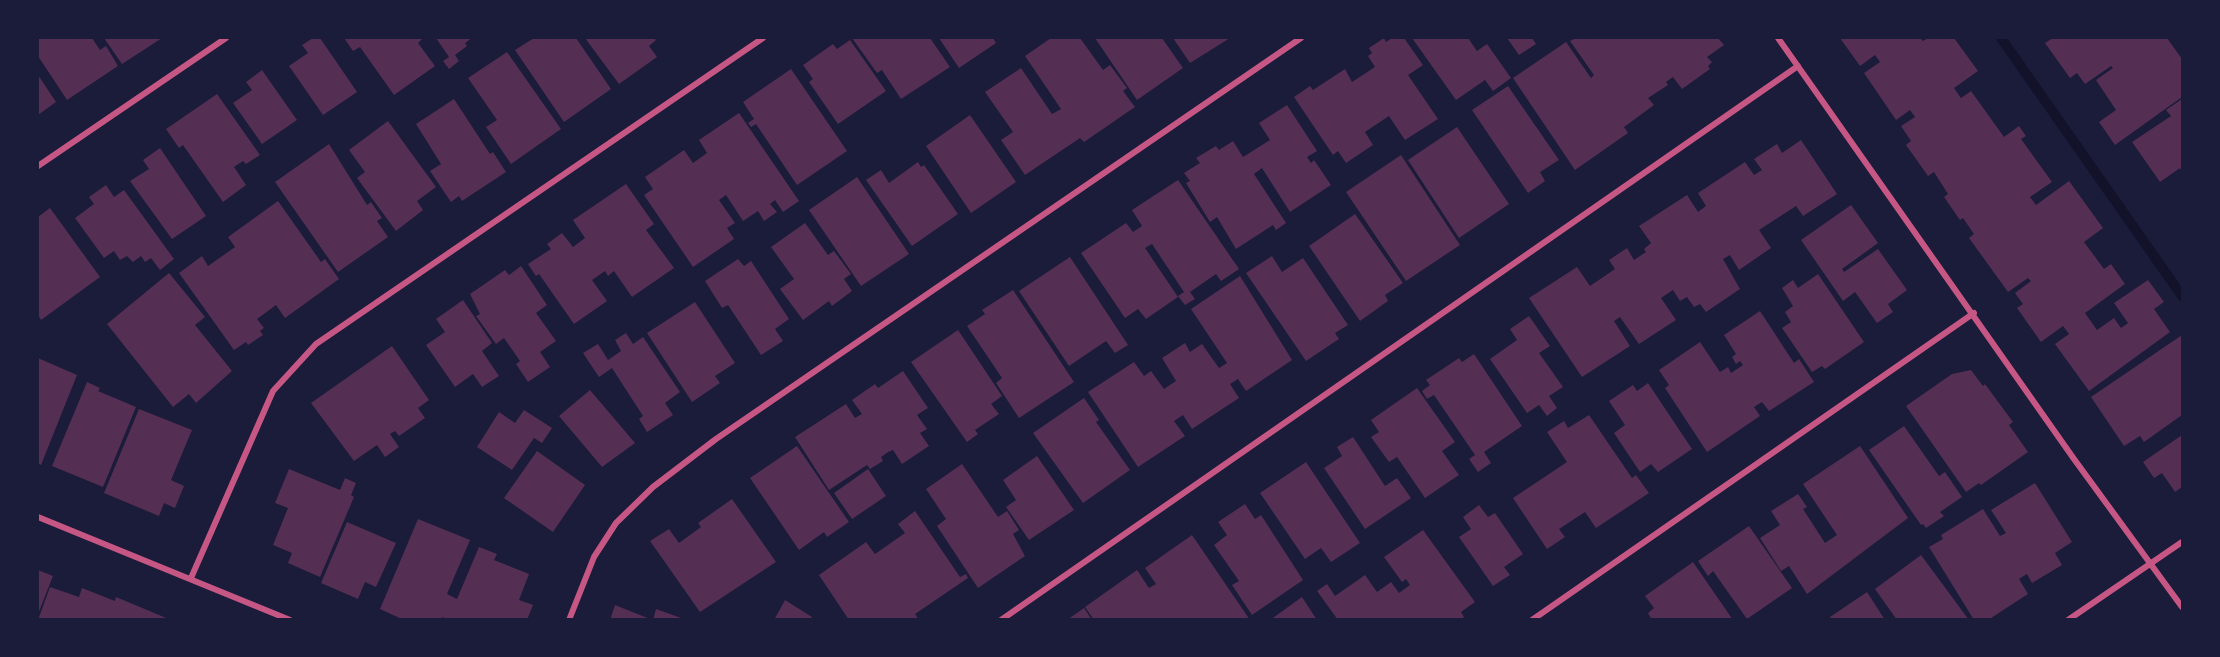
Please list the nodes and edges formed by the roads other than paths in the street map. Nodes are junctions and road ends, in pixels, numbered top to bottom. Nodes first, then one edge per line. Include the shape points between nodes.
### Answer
1 (226, 38) edge
2 (763, 38) edge
3 (1301, 38) edge
4 (1778, 38) edge
5 (1798, 66) junction
6 (38, 166) edge
7 (1974, 314) junction
8 (38, 517) edge
9 (2182, 542) edge
10 (2152, 563) junction
11 (190, 578) junction
12 (2182, 607) edge
13 (290, 620) edge
14 (569, 620) edge
15 (1001, 620) edge
16 (1532, 620) edge
17 (2068, 620) edge

1 - 6 street
2 - 11 street via 316,344 273,391
3 - 14 street via 716,439 654,487 616,523 594,557
4 - 5 street
5 - 7 street
5 - 15 street
7 - 10 street
7 - 16 street
8 - 11 street
9 - 10 street
10 - 12 street
10 - 17 street
11 - 13 street

